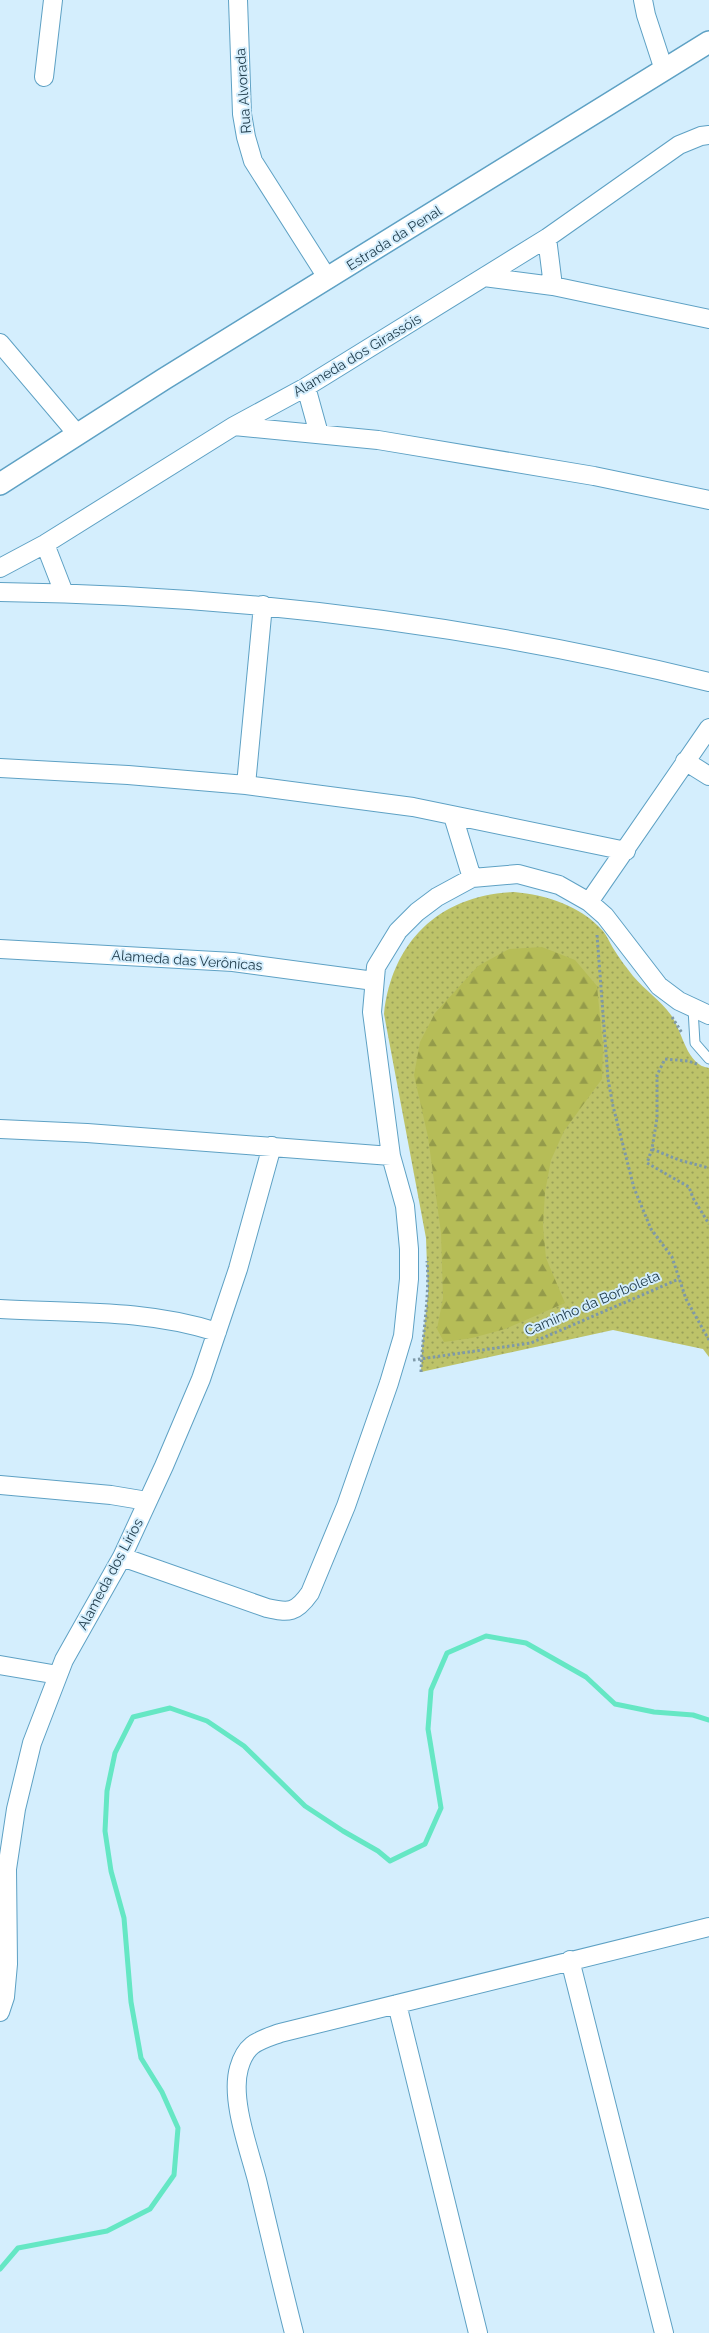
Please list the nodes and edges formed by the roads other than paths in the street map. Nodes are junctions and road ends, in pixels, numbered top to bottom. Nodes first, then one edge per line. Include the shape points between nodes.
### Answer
1 (53, 0) edge
2 (238, 0) edge
3 (643, 0) edge
4 (709, 42) edge
5 (664, 70) junction
6 (44, 76) dead end
7 (709, 135) edge
8 (547, 238) junction
9 (484, 277) junction
10 (328, 279) junction
11 (553, 286) junction
12 (709, 319) edge
13 (0, 343) edge
14 (306, 386) junction
15 (234, 426) junction
16 (319, 434) junction
17 (78, 435) junction
18 (3, 477) edge
19 (709, 500) edge
20 (45, 544) junction
21 (0, 568) edge
22 (0, 592) edge
23 (64, 593) junction
24 (263, 606) junction
25 (709, 682) edge
26 (709, 728) edge
27 (685, 761) junction
28 (0, 768) edge
29 (709, 776) edge
30 (246, 785) junction
31 (454, 816) junction
32 (626, 851) junction
33 (472, 878) junction
34 (589, 902) junction
35 (0, 949) edge
36 (374, 981) junction
37 (701, 1012) edge
38 (707, 1063) edge
39 (0, 1129) edge
40 (272, 1146) junction
41 (392, 1156) junction
42 (0, 1309) edge
43 (217, 1332) junction
44 (0, 1485) edge
45 (147, 1501) junction
46 (122, 1557) junction
47 (0, 1666) edge
48 (58, 1675) junction
49 (709, 1927) edge
50 (570, 1960) junction
51 (397, 2004) junction
52 (0, 2012) edge
53 (294, 2333) edge
54 (478, 2333) edge
55 (664, 2333) edge

1 - 6 street
2 - 10 street, Rua Alvorada via 242,114 253,161
3 - 5 street
4 - 5 street, Estrada da Penal
5 - 10 street, Estrada da Penal
7 - 8 street, Alameda dos Girassóis via 679,145
8 - 9 street, Alameda dos Girassóis
8 - 11 street
9 - 11 street
9 - 14 street, Alameda dos Girassóis
10 - 17 street, Estrada da Penal
11 - 12 street
13 - 17 street
14 - 15 street, Alameda dos Girassóis
14 - 16 street
15 - 16 street
15 - 20 street, Alameda dos Girassóis
16 - 19 street via 378,440 594,476
17 - 18 street, Estrada da Penal
20 - 21 street, Alameda dos Girassóis
20 - 23 street
22 - 23 street
23 - 24 street
24 - 25 street via 340,614 516,641
24 - 30 street
26 - 27 street
27 - 29 street
27 - 32 street
28 - 30 street
30 - 31 street via 413,807
31 - 32 street
31 - 33 street
32 - 34 street
33 - 34 street via 518,874 559,885
33 - 36 street via 437,897 398,931 376,967
34 - 37 street via 621,936 659,986
35 - 36 street, Alameda das Verônicas via 233,962
36 - 41 street via 372,1012
37 - 38 lane via 695,1042
39 - 40 street
40 - 41 street
40 - 43 street, Alameda dos Lírios
41 - 46 street via 410,1249 403,1336 346,1506 310,1594 301,1606 290,1611 266,1608
42 - 43 street via 141,1316 186,1322
43 - 45 street, Alameda dos Lírios via 201,1379
44 - 45 street via 111,1494
45 - 46 street, Alameda dos Lírios
46 - 48 street, Alameda dos Lírios
47 - 48 street
48 - 52 street, Alameda dos Lírios via 32,1743 16,1808 7,1869 8,1964
49 - 50 street
50 - 51 street
50 - 55 street
51 - 53 street via 254,2042 239,2068 236,2084 239,2105
51 - 54 street

